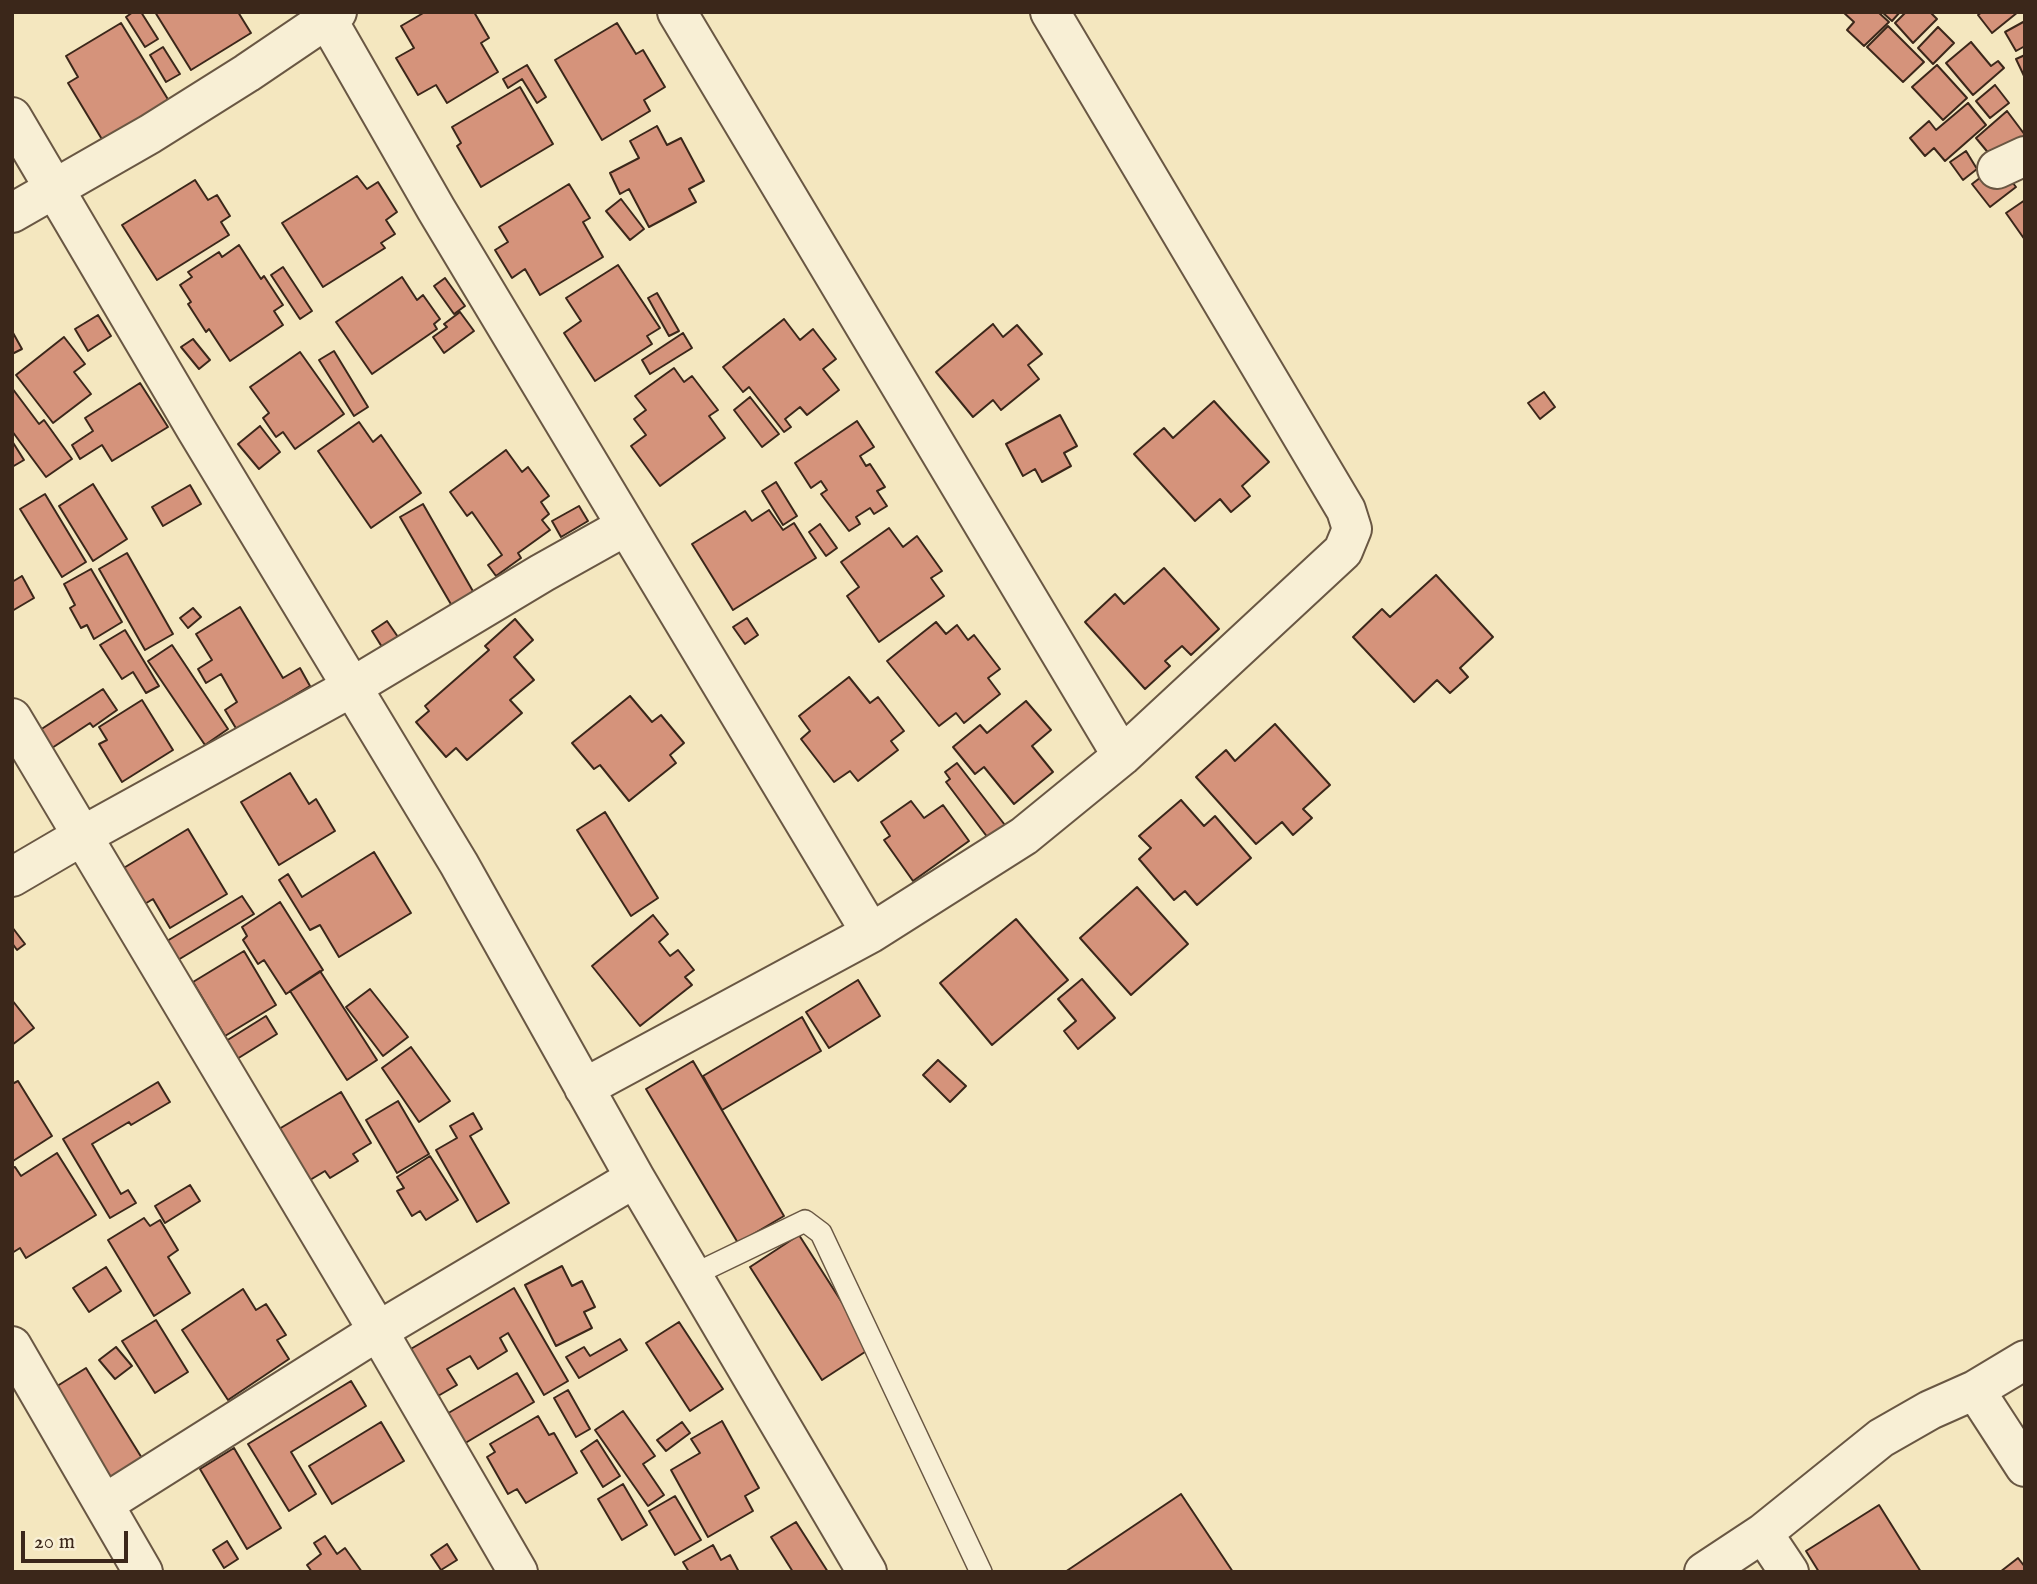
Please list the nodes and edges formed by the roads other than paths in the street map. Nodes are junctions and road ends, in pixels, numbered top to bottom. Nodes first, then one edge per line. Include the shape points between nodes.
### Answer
1 (677, 12) edge
2 (1051, 12) edge
3 (329, 14) edge
4 (12, 117) edge
5 (54, 189) junction
6 (12, 213) edge
7 (626, 526) junction
8 (352, 687) junction
9 (12, 718) edge
10 (1122, 756) junction
11 (82, 836) junction
12 (12, 877) edge
13 (871, 933) junction
14 (584, 1088) junction
15 (635, 1178) junction
16 (693, 1275) junction
17 (379, 1331) junction
18 (12, 1346) edge
19 (2025, 1360) edge
20 (1975, 1390) junction
21 (2025, 1467) edge
22 (104, 1504) junction
23 (1763, 1533) junction
24 (143, 1572) edge
25 (518, 1572) edge
26 (867, 1572) edge
27 (981, 1572) edge
28 (1704, 1572) edge
29 (1788, 1572) edge

1 - 10 street
2 - 10 street via 1339,498 1352,529 1343,551
3 - 5 street via 247,73
3 - 7 street via 436,209
4 - 5 street
5 - 6 street
5 - 8 street
7 - 8 street
7 - 13 street
8 - 11 street
8 - 14 street via 459,864
9 - 11 street
10 - 13 street via 1024,836
11 - 12 street
11 - 17 street
13 - 14 street
14 - 15 street
15 - 16 street
15 - 17 street
16 - 26 street
16 - 27 lane via 805,1221 821,1233
17 - 22 street
17 - 25 street
18 - 22 street
19 - 20 street
20 - 21 street
20 - 23 street via 1881,1438
22 - 24 street
23 - 28 street
23 - 29 street

